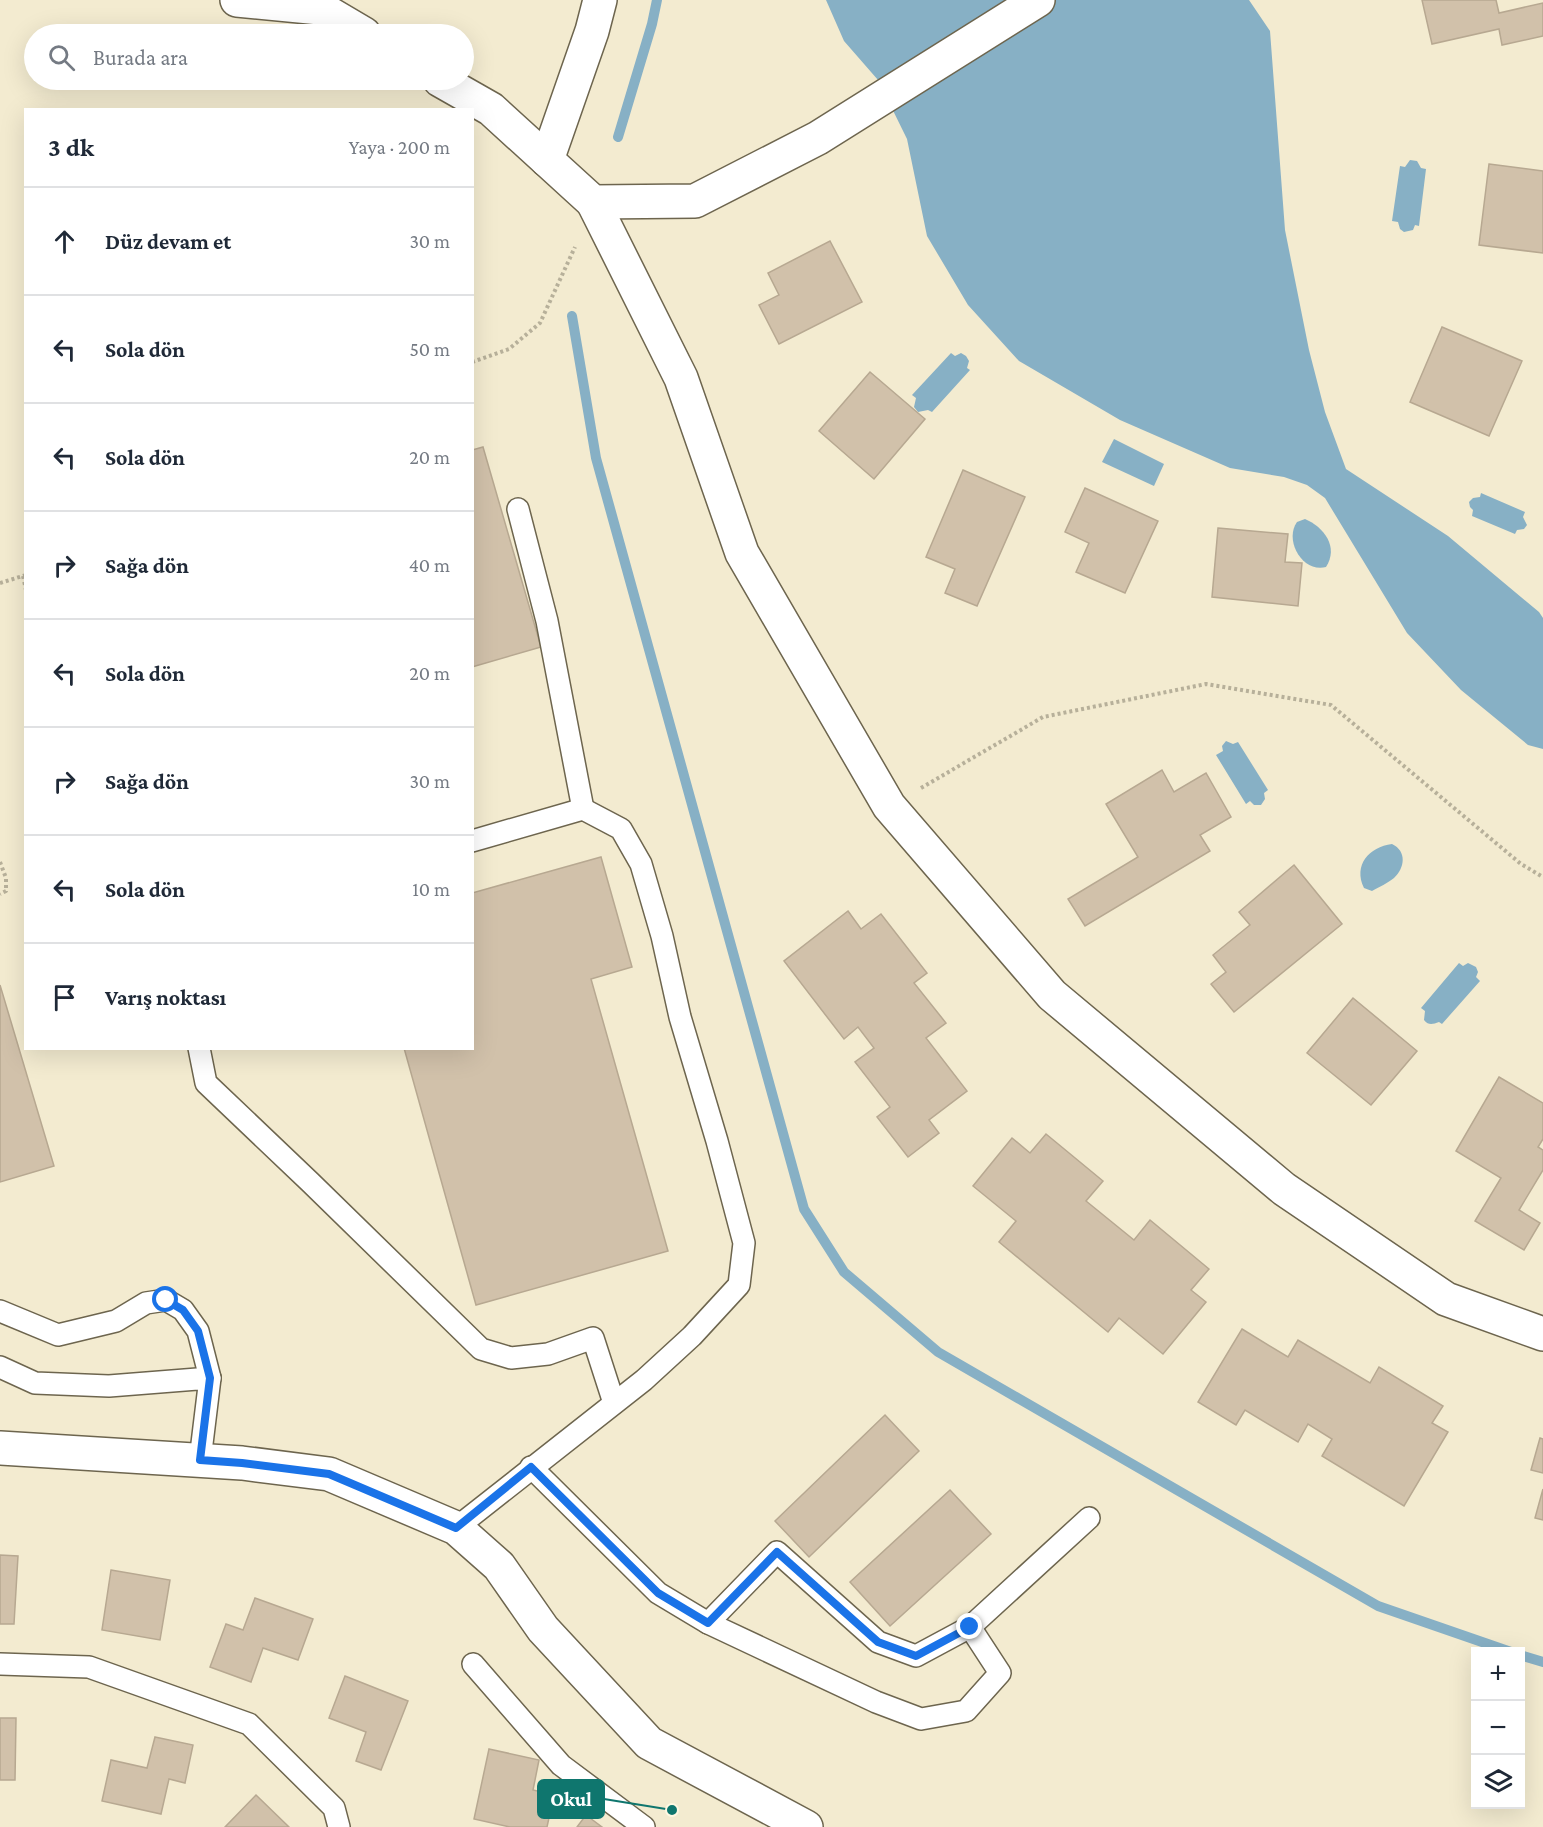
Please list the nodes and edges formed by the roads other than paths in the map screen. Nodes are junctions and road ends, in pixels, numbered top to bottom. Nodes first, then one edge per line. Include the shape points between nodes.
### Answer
1 (237, 0) edge
2 (600, 0) edge
3 (1038, 0) edge
4 (347, 24) edge
5 (458, 90) edge
6 (547, 160) junction
7 (593, 202) junction
8 (518, 509) dead end
9 (583, 809) junction
10 (474, 840) edge
11 (199, 1050) edge
12 (0, 1311) edge
13 (1543, 1334) edge
14 (0, 1367) edge
15 (210, 1378) junction
16 (614, 1403) junction
17 (0, 1448) edge
18 (200, 1460) junction
19 (531, 1467) junction
20 (1089, 1518) dead end
21 (456, 1528) junction
22 (708, 1623) junction
23 (970, 1627) junction
24 (0, 1664) edge
25 (473, 1664) dead end
26 (339, 1827) edge
27 (644, 1827) edge
28 (805, 1827) edge

1 - 4 street via 320,8
2 - 6 street
3 - 7 street via 818,138 695,201
5 - 6 street via 491,109
6 - 7 street
7 - 13 street via 681,378 742,553 889,806 1052,995 1284,1189 1446,1299
8 - 9 lane via 547,621
9 - 10 lane
9 - 16 lane via 621,829 641,864 744,1243 739,1285 692,1336
11 - 16 lane via 206,1083 481,1349 511,1358 548,1354 593,1338
12 - 15 lane via 58,1335 116,1322 146,1303 166,1300 183,1310 198,1331
14 - 15 lane via 35,1383 109,1386
15 - 18 lane
16 - 19 lane
17 - 18 street
18 - 21 street via 329,1474
19 - 21 lane
19 - 22 lane via 658,1593
20 - 23 lane
21 - 28 street via 499,1566 543,1629 649,1743
22 - 23 lane via 777,1552 878,1642 916,1656
22 - 23 lane via 921,1719 966,1711 1000,1673
24 - 26 lane via 89,1668 249,1724 334,1808
25 - 27 lane via 561,1765

